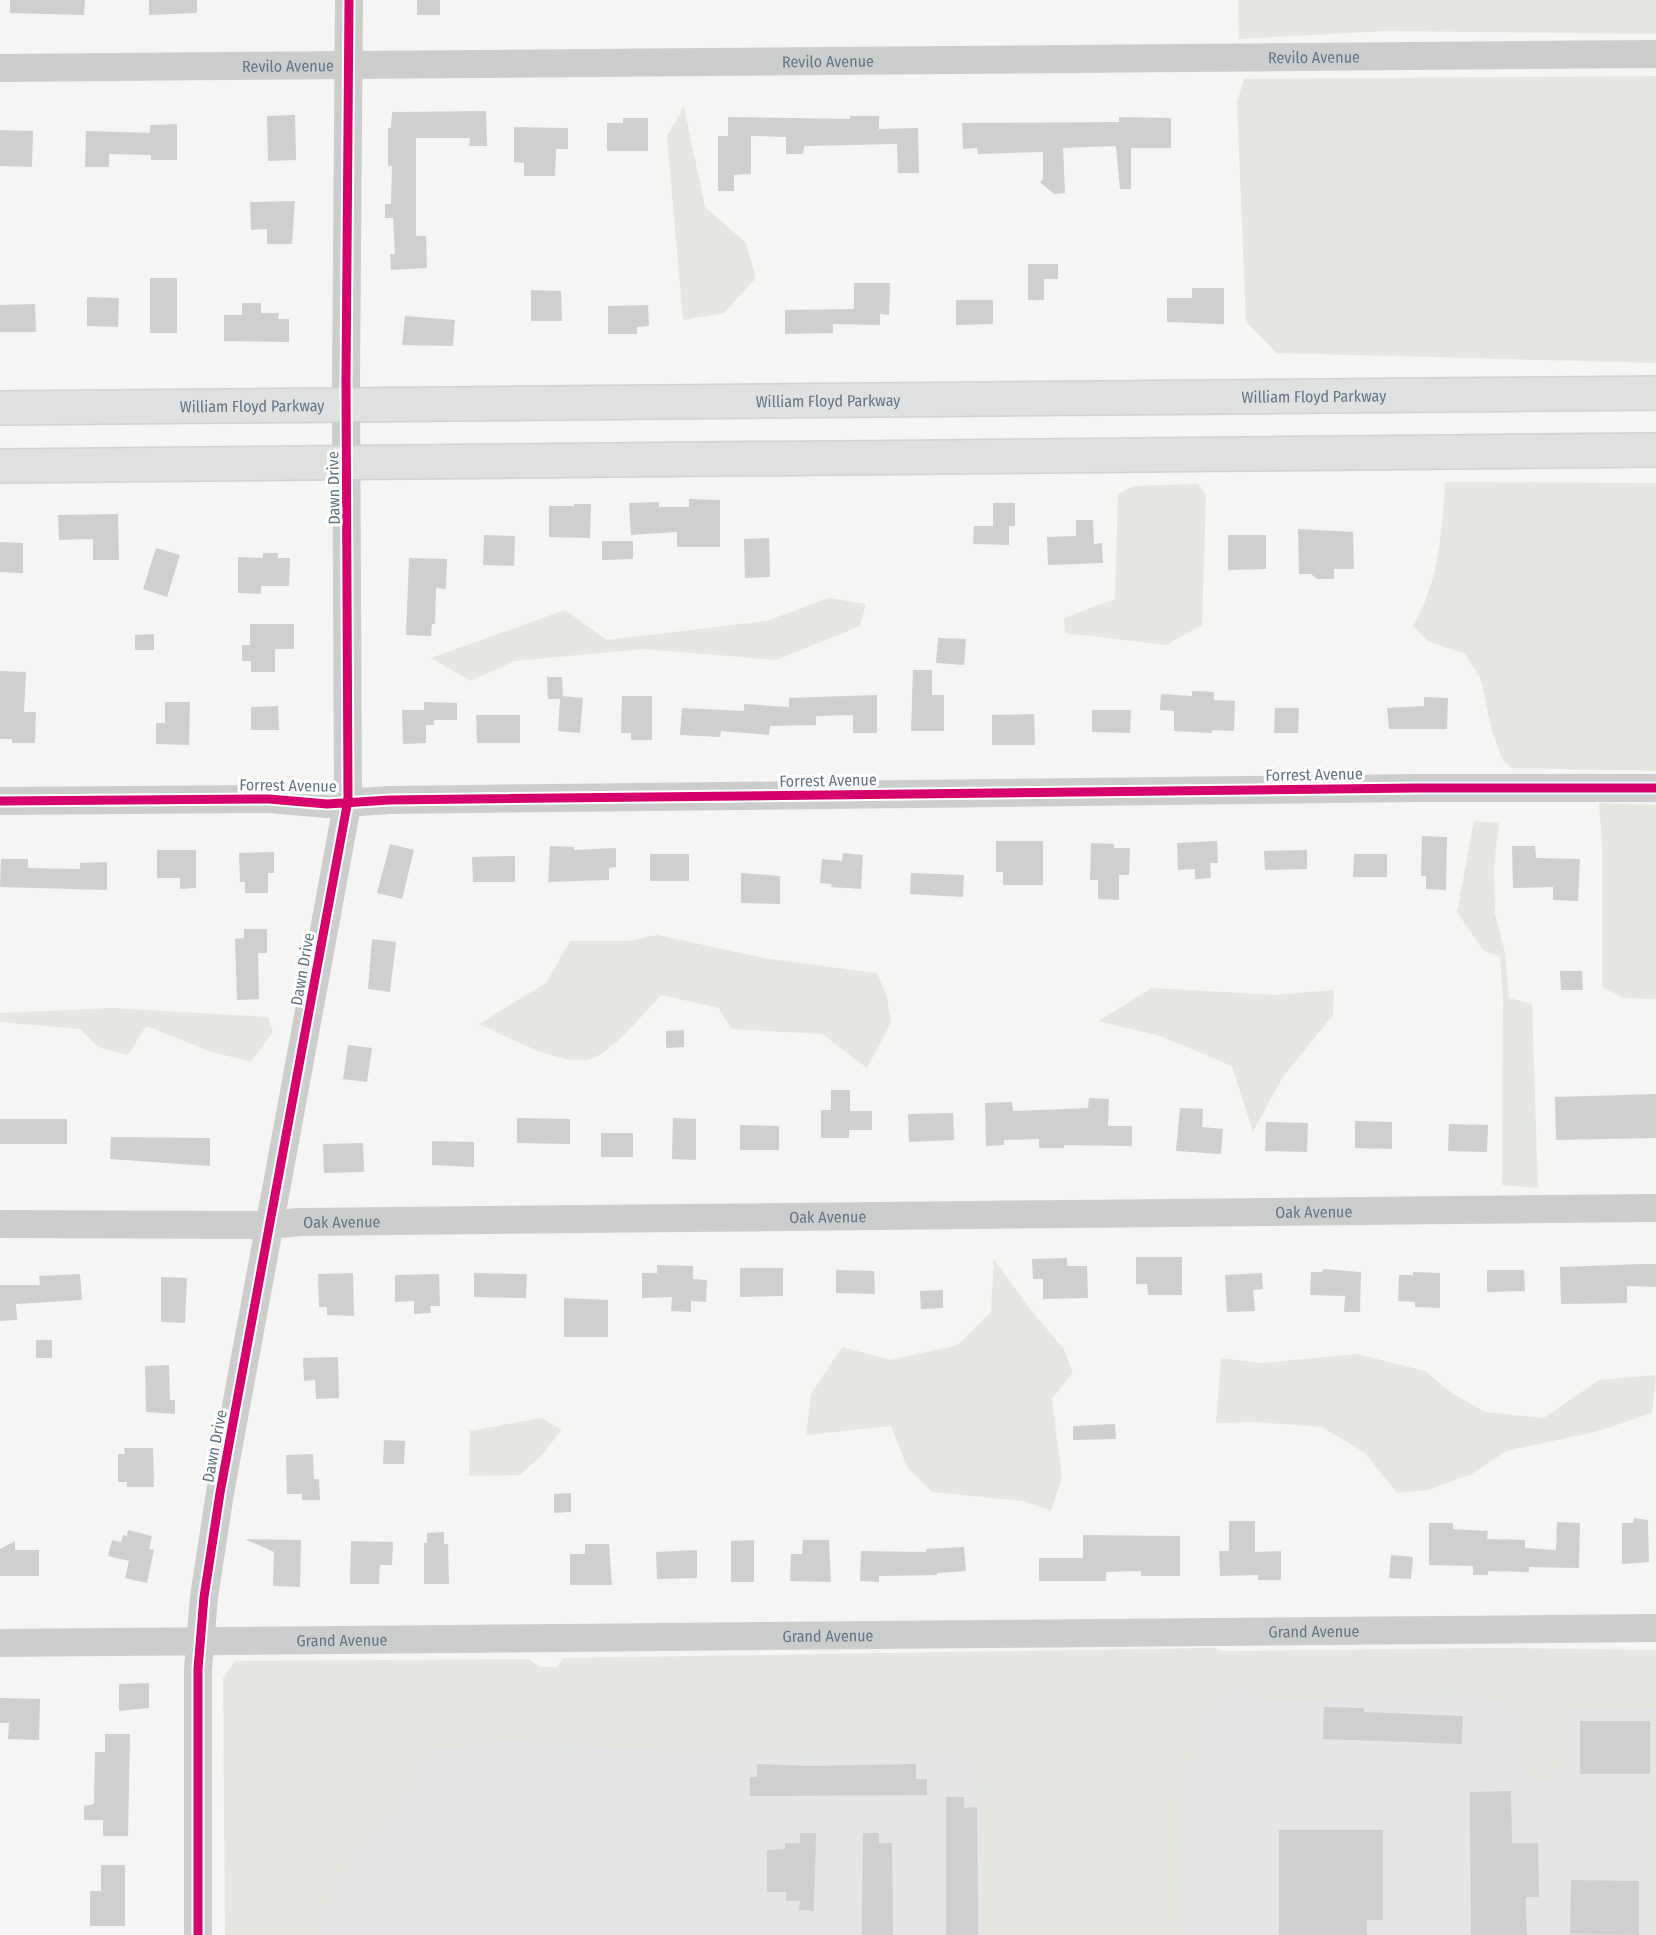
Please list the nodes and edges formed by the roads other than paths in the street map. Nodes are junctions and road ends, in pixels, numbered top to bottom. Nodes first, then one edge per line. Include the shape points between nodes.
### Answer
1 (349, 0) edge
2 (1656, 54) edge
3 (349, 63) junction
4 (0, 68) edge
5 (1656, 393) edge
6 (347, 405) junction
7 (0, 408) edge
8 (1656, 450) edge
9 (348, 463) junction
10 (0, 466) edge
11 (1656, 788) edge
12 (348, 800) junction
13 (0, 801) edge
14 (1656, 1208) edge
15 (0, 1224) edge
16 (270, 1225) junction
17 (1656, 1628) edge
18 (201, 1642) junction
19 (0, 1643) edge
20 (198, 1935) edge

1 - 3 street, Dawn Drive
2 - 3 street, Revilo Avenue
3 - 4 street, Revilo Avenue
3 - 6 street, Dawn Drive
5 - 6 highway, William Floyd Parkway
6 - 7 highway, William Floyd Parkway
6 - 9 street, Dawn Drive
8 - 9 highway
9 - 10 highway
9 - 12 street, Dawn Drive
11 - 12 street, Forrest Avenue
12 - 13 street, Forrest Avenue via 327,804 269,800
12 - 16 street, Dawn Drive
14 - 16 street, Oak Avenue via 548,1217
15 - 16 street, Oak Avenue
16 - 18 street, Dawn Drive via 220,1493
17 - 18 street, Grand Avenue
18 - 19 street, Grand Avenue
18 - 20 street, Dawn Drive

